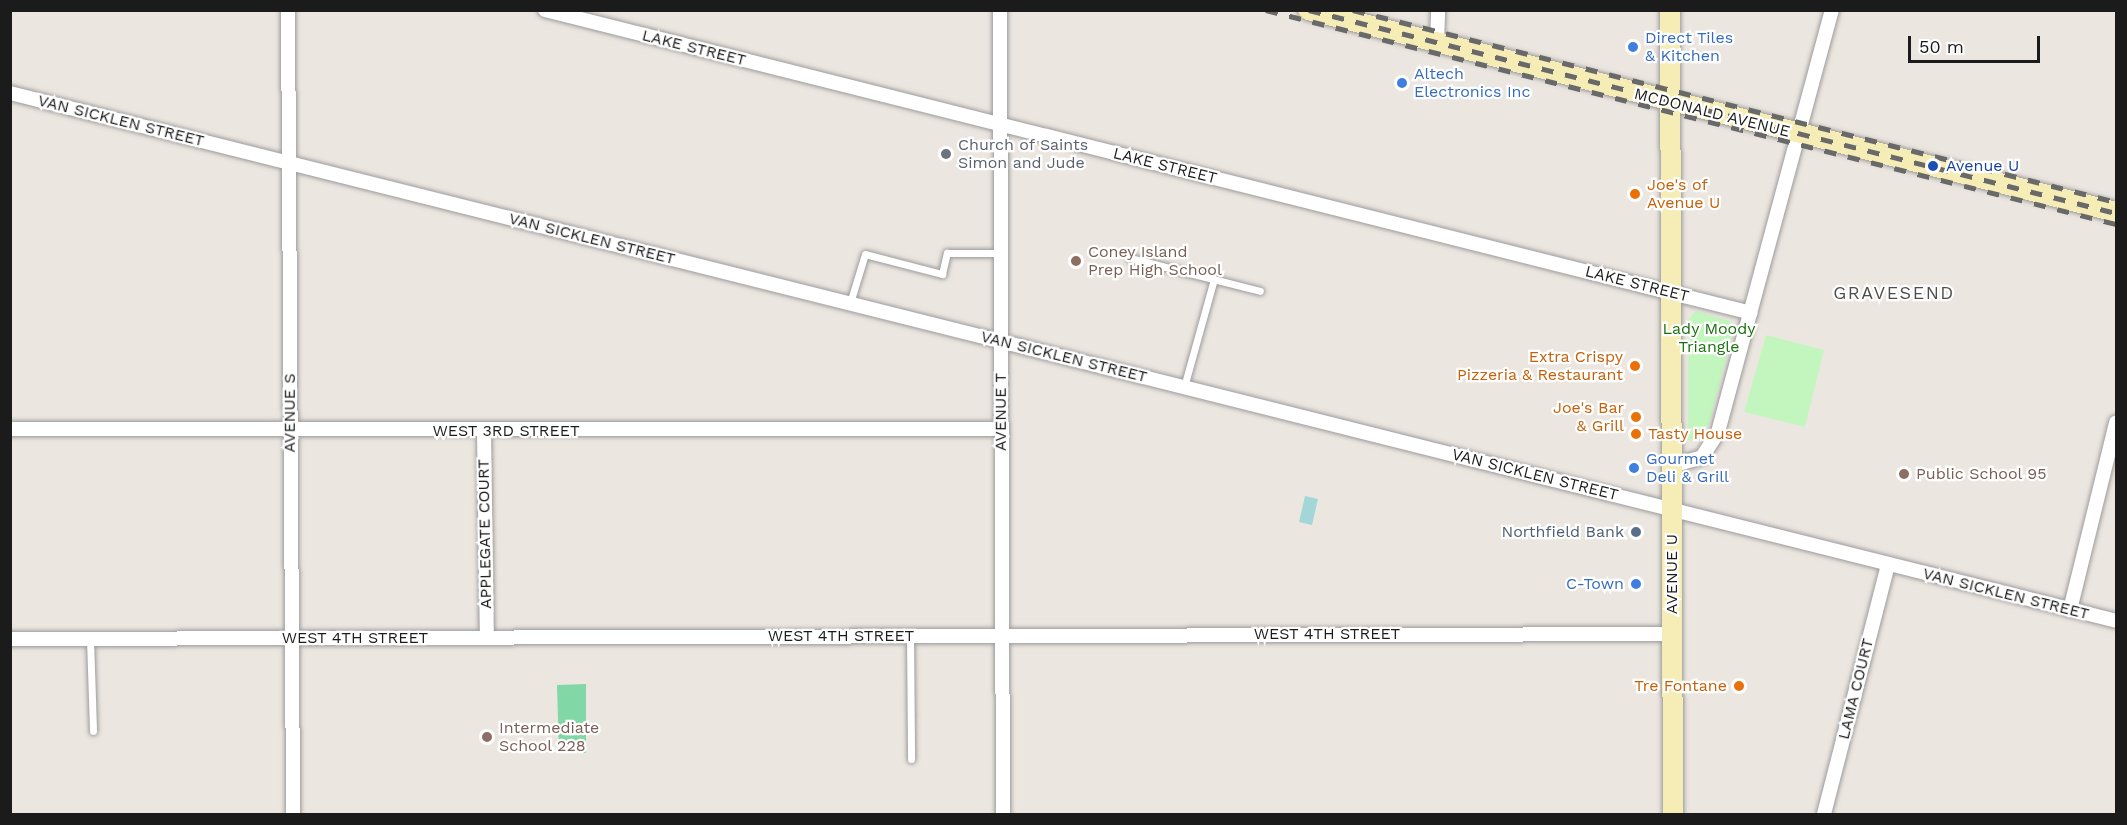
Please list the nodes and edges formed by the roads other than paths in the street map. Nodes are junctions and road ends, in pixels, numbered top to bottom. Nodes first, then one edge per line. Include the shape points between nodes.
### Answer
1 (288, 10) edge
2 (545, 10) edge
3 (1000, 10) edge
4 (1308, 10) edge
5 (1438, 10) edge
6 (1670, 10) edge
7 (1832, 10) edge
8 (1437, 43) junction
9 (10, 93) edge
10 (1670, 102) junction
11 (1000, 124) junction
12 (1799, 135) junction
13 (289, 162) junction
14 (2116, 212) edge
15 (1001, 253) junction
16 (1130, 258) dead end
17 (1214, 279) junction
18 (1260, 291) dead end
19 (1671, 293) junction
20 (850, 303) junction
21 (1750, 313) junction
22 (1001, 341) junction
23 (1184, 387) junction
24 (2116, 423) edge
25 (10, 429) edge
26 (1002, 429) junction
27 (290, 431) junction
28 (484, 431) junction
29 (1671, 466) junction
30 (1672, 509) junction
31 (1888, 564) junction
32 (2070, 610) junction
33 (2116, 621) edge
34 (1672, 634) junction
35 (910, 635) junction
36 (1002, 635) junction
37 (487, 637) junction
38 (293, 638) junction
39 (10, 639) edge
40 (90, 639) junction
41 (93, 731) dead end
42 (911, 759) dead end
43 (293, 814) edge
44 (1003, 814) edge
45 (1673, 814) edge
46 (1824, 814) edge

1 - 13 street, AVENUE S
2 - 11 street, LAKE STREET
3 - 11 street, AVENUE T
4 - 8 main road, MCDONALD AVENUE
5 - 8 street
6 - 10 main road, AVENUE U
7 - 12 street
8 - 10 main road, MCDONALD AVENUE
9 - 13 street, VAN SICKLEN STREET
10 - 12 main road, MCDONALD AVENUE
10 - 19 main road, AVENUE U
11 - 15 street, AVENUE T
11 - 19 street, LAKE STREET
12 - 14 main road, MCDONALD AVENUE
12 - 21 street
13 - 20 street, VAN SICKLEN STREET
13 - 27 street, AVENUE S
15 - 20 lane via 947,253 942,274 865,254
15 - 22 street, AVENUE T
16 - 17 lane
17 - 18 lane
17 - 23 lane
19 - 21 street, LAKE STREET
19 - 29 main road, AVENUE U
20 - 22 street, VAN SICKLEN STREET
21 - 29 street via 1718,432 1702,457
22 - 23 street, VAN SICKLEN STREET
22 - 26 street, AVENUE T
23 - 30 street, VAN SICKLEN STREET
24 - 32 street
25 - 27 street, WEST 3RD STREET
26 - 28 street, WEST 3RD STREET
26 - 36 street, AVENUE T
27 - 28 street, WEST 3RD STREET
27 - 38 street, AVENUE S
28 - 37 street, APPLEGATE COURT
29 - 30 main road, AVENUE U
30 - 31 street, VAN SICKLEN STREET
30 - 34 main road, AVENUE U
31 - 32 street, VAN SICKLEN STREET
31 - 46 street, LAMA COURT
32 - 33 street, VAN SICKLEN STREET
34 - 36 street, WEST 4TH STREET
34 - 45 main road, AVENUE U
35 - 36 street, WEST 4TH STREET
35 - 37 street, WEST 4TH STREET
35 - 42 lane
36 - 44 street, AVENUE T
37 - 38 street, WEST 4TH STREET
38 - 40 street, WEST 4TH STREET
38 - 43 street, AVENUE S
39 - 40 street, WEST 4TH STREET
40 - 41 lane

